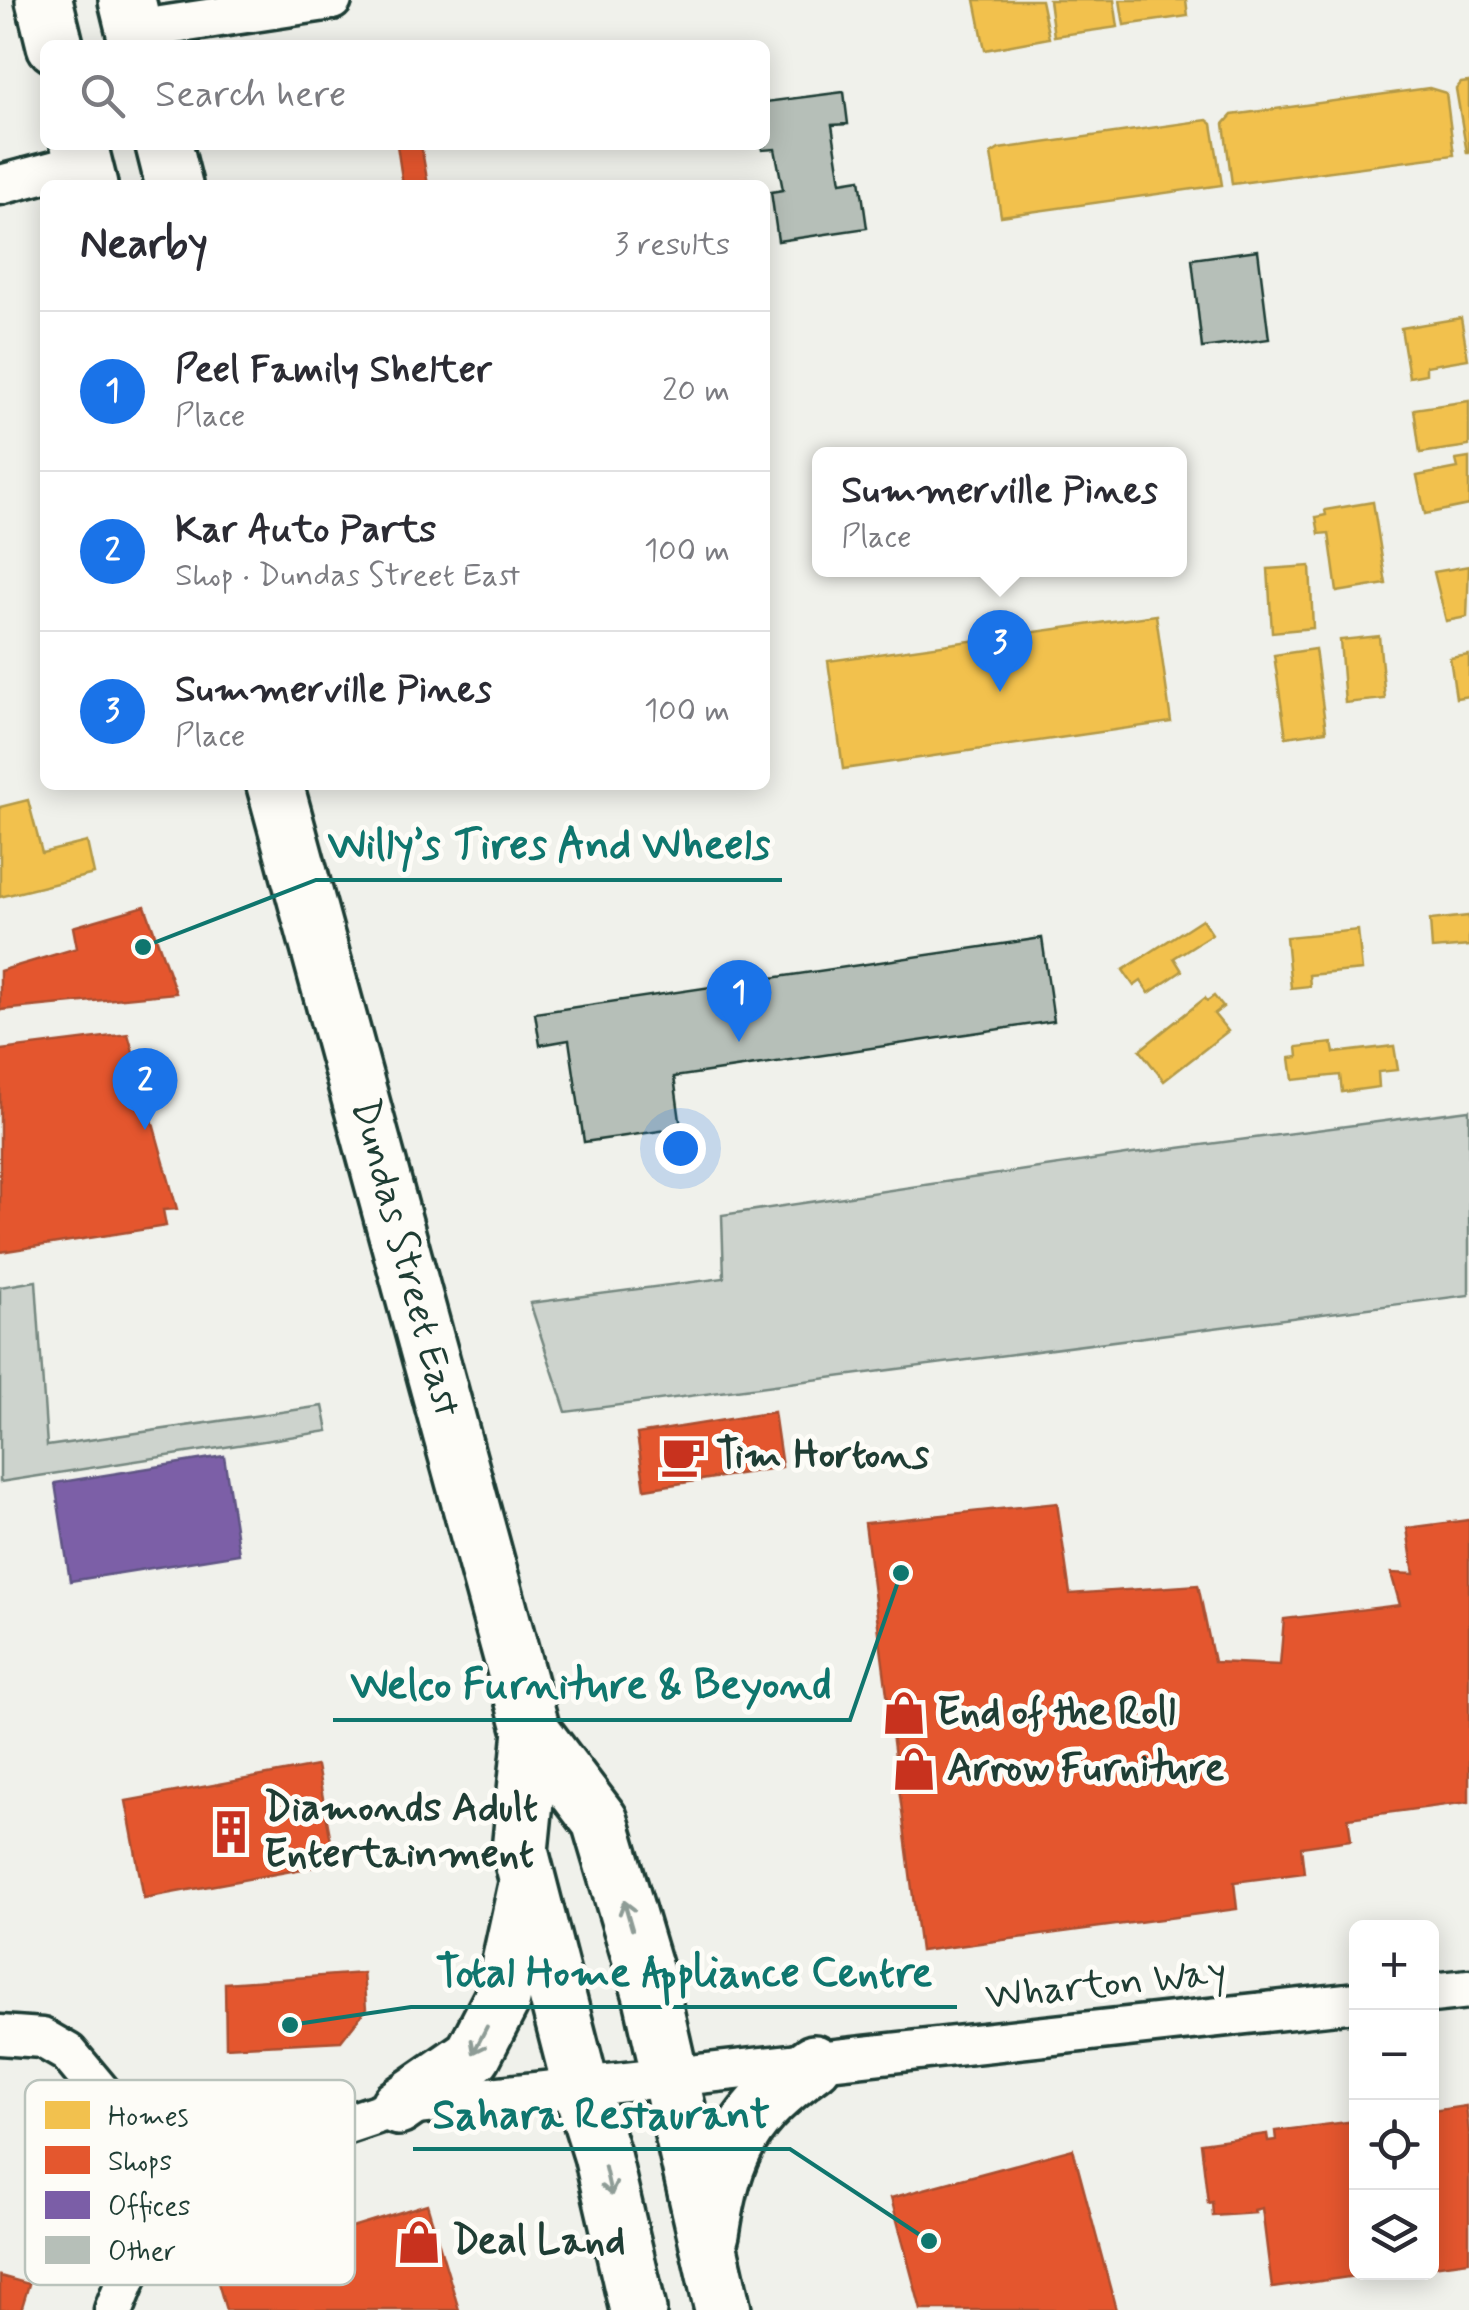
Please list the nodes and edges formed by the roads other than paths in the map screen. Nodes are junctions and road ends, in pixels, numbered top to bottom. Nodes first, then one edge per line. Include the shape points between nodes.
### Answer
1 (44, 0) edge
2 (332, 0) edge
3 (132, 30) edge
4 (54, 40) edge
5 (165, 150) edge
6 (76, 162) edge
7 (173, 180) edge
8 (0, 184) edge
9 (277, 790) edge
10 (532, 1731) junction
11 (528, 1881) junction
12 (1469, 1989) edge
13 (1439, 1992) edge
14 (1349, 2003) edge
15 (0, 2035) edge
16 (814, 2063) junction
17 (671, 2077) junction
18 (91, 2080) edge
19 (581, 2088) junction
20 (398, 2107) junction
21 (355, 2121) edge
22 (709, 2247) junction
23 (124, 2285) edge
24 (114, 2310) edge
25 (638, 2310) edge
26 (723, 2310) edge

1 - 4 main road
2 - 3 street
5 - 7 main road
6 - 8 street
9 - 10 main road, Dundas Street East
10 - 11 main road, Dundas Street East via 520,1851
17 -> 10 main road, Dundas Street East via 600,1821
11 - 19 main road, Dundas Street East
11 -> 20 main road via 502,1999 473,2055
12 - 13 street
14 - 16 street, Wharton Way
15 - 18 street via 42,2038 68,2053
16 - 17 street, Wharton Way
16 - 22 main road via 772,2094 739,2135 718,2190
17 - 19 street, Wharton Way
17 - 22 main road, Dundas Street East
19 - 20 street, Wharton Way
19 -> 25 main road, Dundas Street East
20 - 21 street, Wharton Way
22 - 26 main road, Dundas Street East
23 - 24 street, Wharton Way

